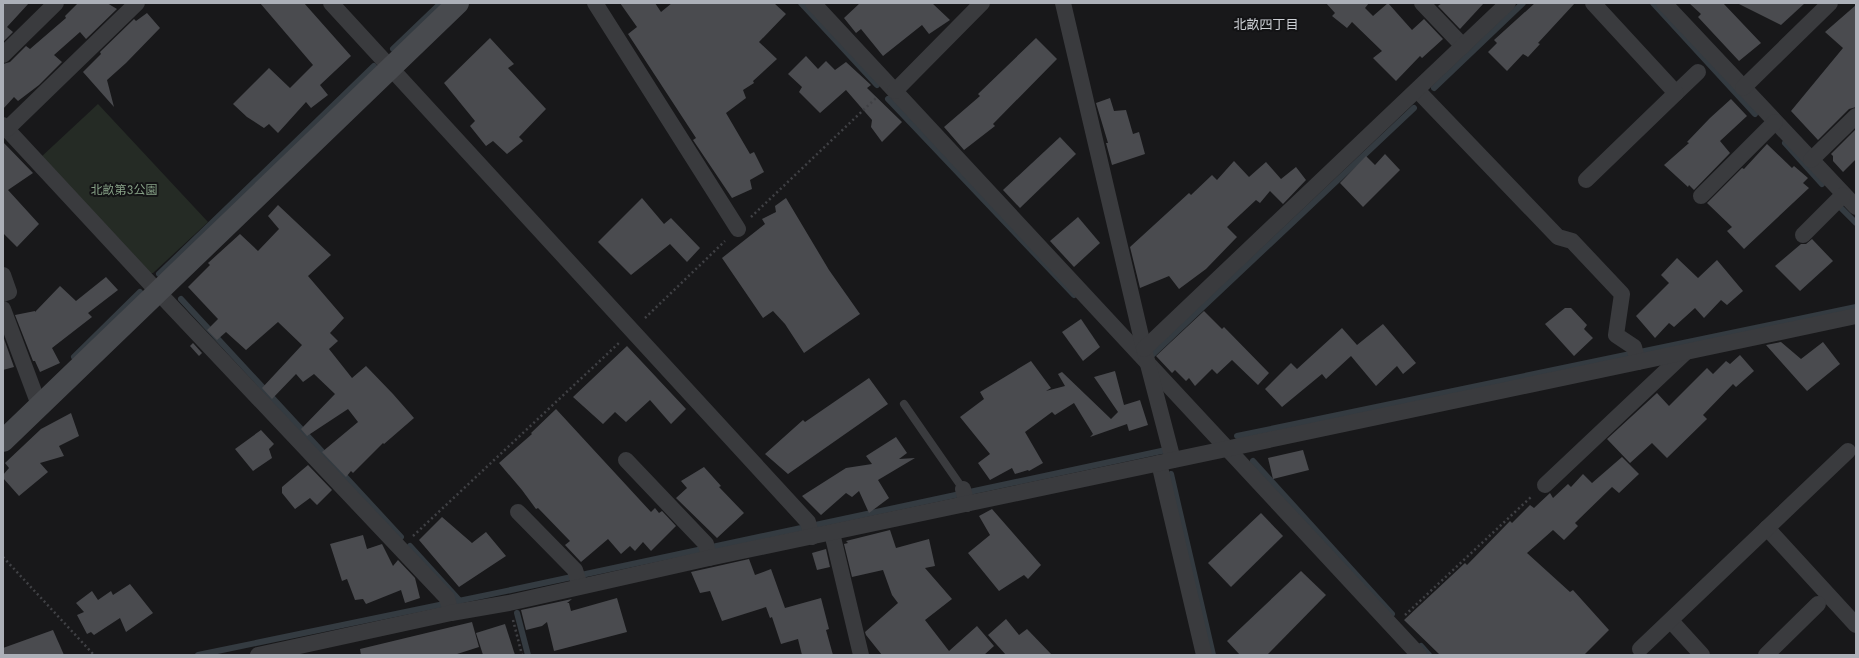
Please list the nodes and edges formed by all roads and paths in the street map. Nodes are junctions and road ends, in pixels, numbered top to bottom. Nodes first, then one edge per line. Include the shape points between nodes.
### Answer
1 (56, 3) edge
2 (137, 3) edge
3 (331, 3) edge
4 (458, 3) edge
5 (595, 3) edge
6 (813, 3) edge
7 (982, 3) edge
8 (1064, 3) edge
9 (1422, 3) edge
10 (1508, 3) edge
11 (1593, 3) edge
12 (1830, 3) edge
13 (1673, 6) edge
14 (1463, 46) junction
15 (3, 54) edge
16 (390, 68) junction
17 (1698, 72) dead end
18 (1743, 88) junction
19 (1417, 90) junction
20 (895, 91) junction
21 (1676, 92) junction
22 (1856, 116) edge
23 (1775, 122) junction
24 (5, 127) edge
25 (1811, 160) junction
26 (1586, 180) dead end
27 (1843, 195) junction
28 (1701, 196) dead end
29 (1856, 207) edge
30 (738, 229) dead end
31 (1803, 235) dead end
32 (3, 275) edge
33 (158, 292) junction
34 (3, 294) edge
35 (3, 309) edge
36 (1856, 316) edge
37 (1686, 352) junction
38 (1636, 355) junction
39 (1146, 356) junction
40 (904, 404) dead end
41 (39, 405) junction
42 (3, 441) edge
43 (1228, 449) junction
44 (1848, 451) dead end
45 (626, 460) dead end
46 (1166, 462) junction
47 (1545, 485) joint
48 (966, 497) junction
49 (518, 512) dead end
50 (1767, 528) junction
51 (811, 530) junction
52 (832, 533) junction
53 (708, 551) junction
54 (3, 557) edge
55 (578, 578) junction
56 (509, 602) junction
57 (1818, 604) dead end
58 (449, 606) junction
59 (1671, 621) junction
60 (1856, 625) edge
61 (1393, 627) junction
62 (1640, 649) dead end
63 (94, 655) edge
64 (258, 655) edge
65 (522, 655) edge
66 (861, 655) edge
67 (1204, 655) edge
68 (1419, 655) edge
69 (1702, 655) edge
70 (1766, 655) edge

1 - 15 street
2 - 24 street
3 - 16 street
4 - 16 street
5 - 30 street
6 - 20 street
7 - 20 street
8 - 39 street
9 - 14 street
10 - 14 street
11 - 21 street
12 - 18 street
13 - 18 street
14 - 19 street
16 - 33 street
16 - 51 street
17 - 21 street
18 - 23 street
19 - 38 street via 1558,237 1572,241 1622,294 1616,335
19 - 39 street
20 - 39 street
21 - 26 street
22 - 25 street
23 - 25 street
23 - 28 street
24 - 33 street
25 - 27 street
27 - 29 street
27 - 31 street
32 - 34 street via 9,292
33 - 41 street
33 - 58 street
35 - 41 street
36 - 37 street
37 - 38 street
37 - 47 street
38 - 43 street
39 - 43 street
39 - 46 street
40 - 48 lane
41 - 42 street
43 - 46 street
43 - 61 street
44 - 50 street
45 - 53 street
46 - 48 street
46 - 67 street
47 - 61 path
48 - 52 street
49 - 55 street
50 - 59 street
50 - 60 street
51 - 52 street
51 - 53 street
52 - 66 street
53 - 55 street
54 - 63 path
55 - 56 street
56 - 58 street
56 - 65 path
57 - 70 street
58 - 64 street
59 - 62 street
59 - 69 street
61 - 68 street

